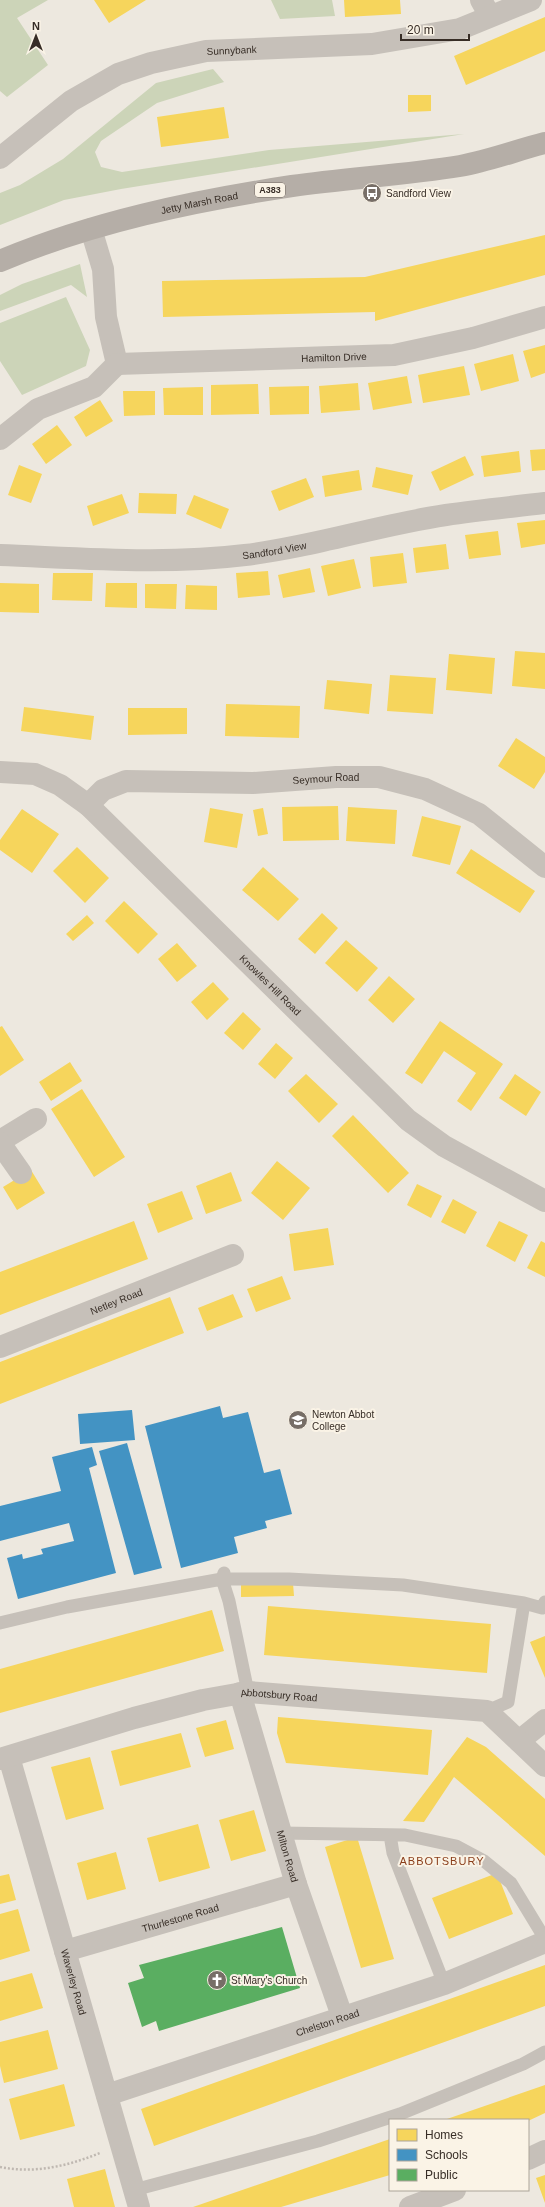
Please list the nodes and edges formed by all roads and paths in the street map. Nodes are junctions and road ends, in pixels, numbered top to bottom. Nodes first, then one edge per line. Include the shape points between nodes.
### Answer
1 (531, 0) edge
2 (486, 8) edge
3 (545, 143) edge
4 (0, 158) edge
5 (91, 229) junction
6 (0, 261) edge
7 (545, 317) edge
8 (117, 364) junction
9 (0, 438) edge
10 (545, 503) edge
11 (0, 555) edge
12 (0, 772) edge
13 (88, 805) junction
14 (545, 867) edge
15 (36, 1119) dead end
16 (0, 1142) edge
17 (21, 1173) dead end
18 (545, 1201) edge
19 (234, 1256) dead end
20 (0, 1347) edge
21 (223, 1575) junction
22 (545, 1602) edge
23 (524, 1603) junction
24 (0, 1624) edge
25 (244, 1692) junction
26 (487, 1711) junction
27 (545, 1720) edge
28 (519, 1741) junction
29 (4, 1758) edge
30 (545, 1766) edge
31 (280, 1833) junction
32 (390, 1834) junction
33 (296, 1884) junction
34 (545, 1939) edge
35 (545, 1942) edge
36 (65, 1951) junction
37 (444, 1984) junction
38 (342, 2016) junction
39 (545, 2052) edge
40 (107, 2095) junction
41 (122, 2146) junction
42 (545, 2151) edge
43 (529, 2159) edge
44 (0, 2167) edge
45 (452, 2191) edge
46 (136, 2199) edge
47 (410, 2207) edge

1 - 2 street, Sunnybank
2 - 4 street, Sunnybank via 460,29 372,44 206,51 151,62 118,74 71,101
3 - 5 main road, Jetty Marsh Road / A383 via 461,166 284,188 185,205
5 - 6 main road, Jetty Marsh Road / A383
5 - 8 street via 103,269 106,317
7 - 8 street, Hamilton Drive via 473,338 394,355
8 - 9 street via 94,387 38,409
10 - 11 street, Sandford View via 445,515 306,545 243,555 179,559 101,559
12 - 13 street, Knowles Hill Road via 35,774 60,785
13 - 14 street, Seymour Road via 103,790 126,781 253,783 336,777 379,777 425,789 479,814
13 - 18 street, Knowles Hill Road via 408,1120 444,1146
15 - 16 street
16 - 17 street
19 - 20 street, Netley Road
21 - 23 lane via 403,1585
21 - 24 lane via 67,1606
21 - 25 lane
22 - 23 lane via 542,1608
23 - 26 lane via 508,1702
25 - 26 street, Abbotsbury Road
25 - 29 street, Abbotsbury Road via 142,1716
25 - 31 street, Milton Road
26 - 28 street
27 - 28 street
28 - 30 street
29 - 36 street, Waverley Road
31 - 32 lane
31 - 33 street, Milton Road
32 - 34 lane via 456,1846 484,1861 511,1883
32 - 37 lane via 393,1853
33 - 36 street, Thurlestone Road
33 - 38 street, Milton Road
35 - 37 street, Chelston Road
36 - 40 street, Waverley Road
37 - 38 street, Chelston Road
38 - 40 street, Chelston Road
39 - 46 lane via 523,2064 400,2114
40 - 41 street, Waverley Road
41 - 44 path via 41,2170
41 - 46 street, Waverley Road
42 - 43 street
45 - 47 street

